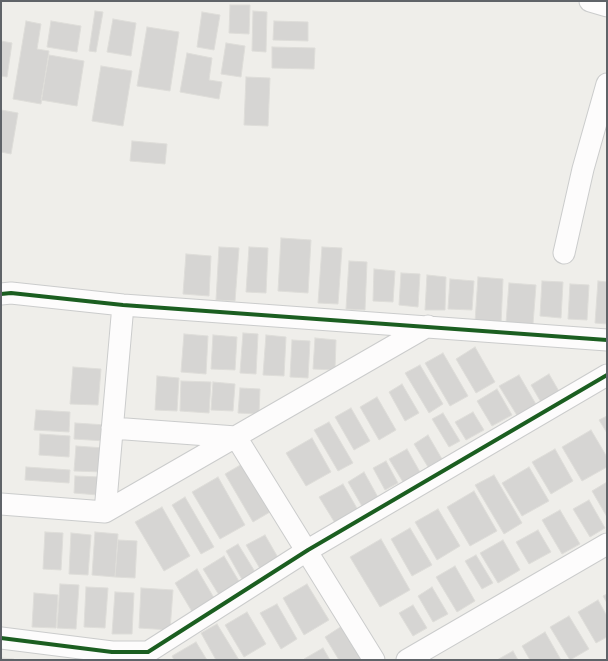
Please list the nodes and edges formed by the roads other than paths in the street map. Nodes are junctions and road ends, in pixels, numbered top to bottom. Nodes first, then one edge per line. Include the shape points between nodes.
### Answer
1 (590, 1) edge
2 (607, 6) edge
3 (607, 84) edge
4 (564, 253) dead end
5 (1, 294) edge
6 (123, 305) junction
7 (428, 326) junction
8 (607, 340) edge
9 (607, 375) edge
10 (112, 428) junction
11 (236, 437) junction
12 (1, 504) edge
13 (105, 512) junction
14 (607, 544) edge
15 (308, 550) junction
16 (1, 638) edge
17 (374, 660) edge
18 (407, 660) edge

1 - 2 street
3 - 4 street via 583,169
5 - 6 street
6 - 7 street
6 - 10 street
7 - 8 street
7 - 11 street
9 - 15 street
10 - 11 street
10 - 13 street
11 - 13 street
11 - 15 street
12 - 13 street
14 - 18 street
15 - 16 street via 148,652 112,652
15 - 17 street

